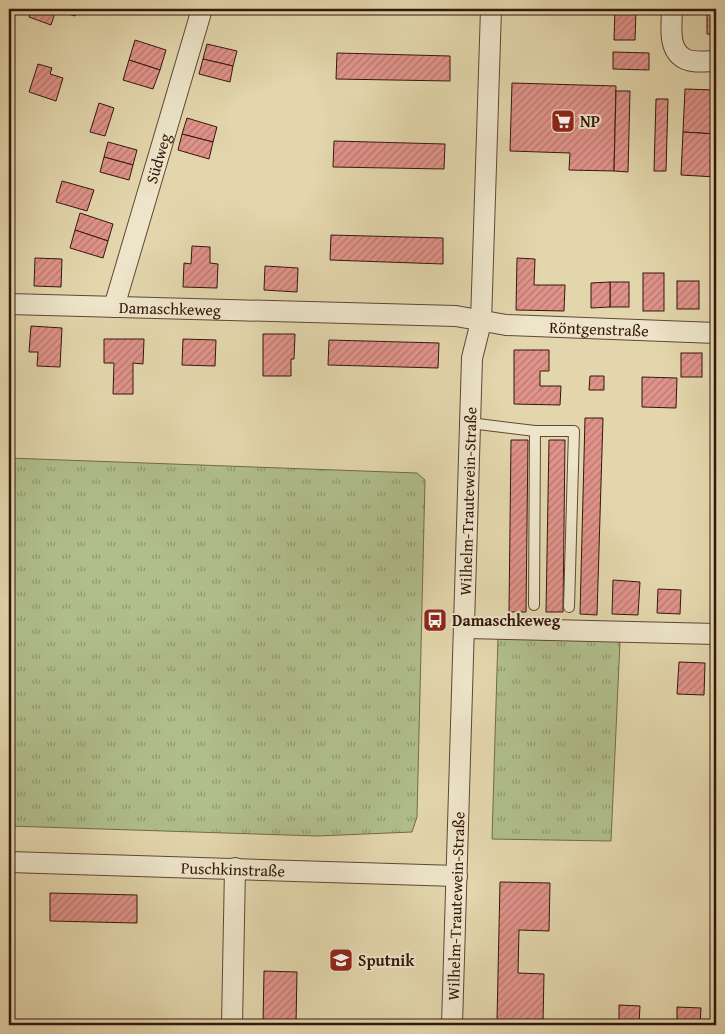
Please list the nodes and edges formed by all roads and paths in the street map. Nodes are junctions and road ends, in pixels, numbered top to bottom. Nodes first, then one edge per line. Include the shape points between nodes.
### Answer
1 (202, 9) edge
2 (491, 9) edge
3 (672, 9) edge
4 (716, 62) edge
5 (9, 304) edge
6 (114, 307) junction
7 (481, 322) junction
8 (716, 332) edge
9 (470, 423) junction
10 (535, 431) junction
11 (534, 605) dead end
12 (569, 607) dead end
13 (465, 628) junction
14 (716, 634) edge
15 (9, 862) edge
16 (235, 868) junction
17 (457, 876) junction
18 (232, 1025) edge
19 (452, 1025) edge

1 - 6 street, Südweg
2 - 7 street, Wilhelm-Trautewein-Straße
3 - 4 street via 671,36 679,55 686,60
5 - 6 street, Damaschkeweg
6 - 7 street, Damaschkeweg via 456,316
7 - 8 street, Röntgenstraße
7 - 9 street, Wilhelm-Trautewein-Straße via 472,358
9 - 10 lane
9 - 13 street, Wilhelm-Trautewein-Straße
10 - 11 lane
10 - 12 lane via 574,431
13 - 14 street
13 - 17 street, Wilhelm-Trautewein-Straße
15 - 16 street, Puschkinstraße
16 - 17 street, Puschkinstraße
16 - 18 street
17 - 19 street, Wilhelm-Trautewein-Straße

